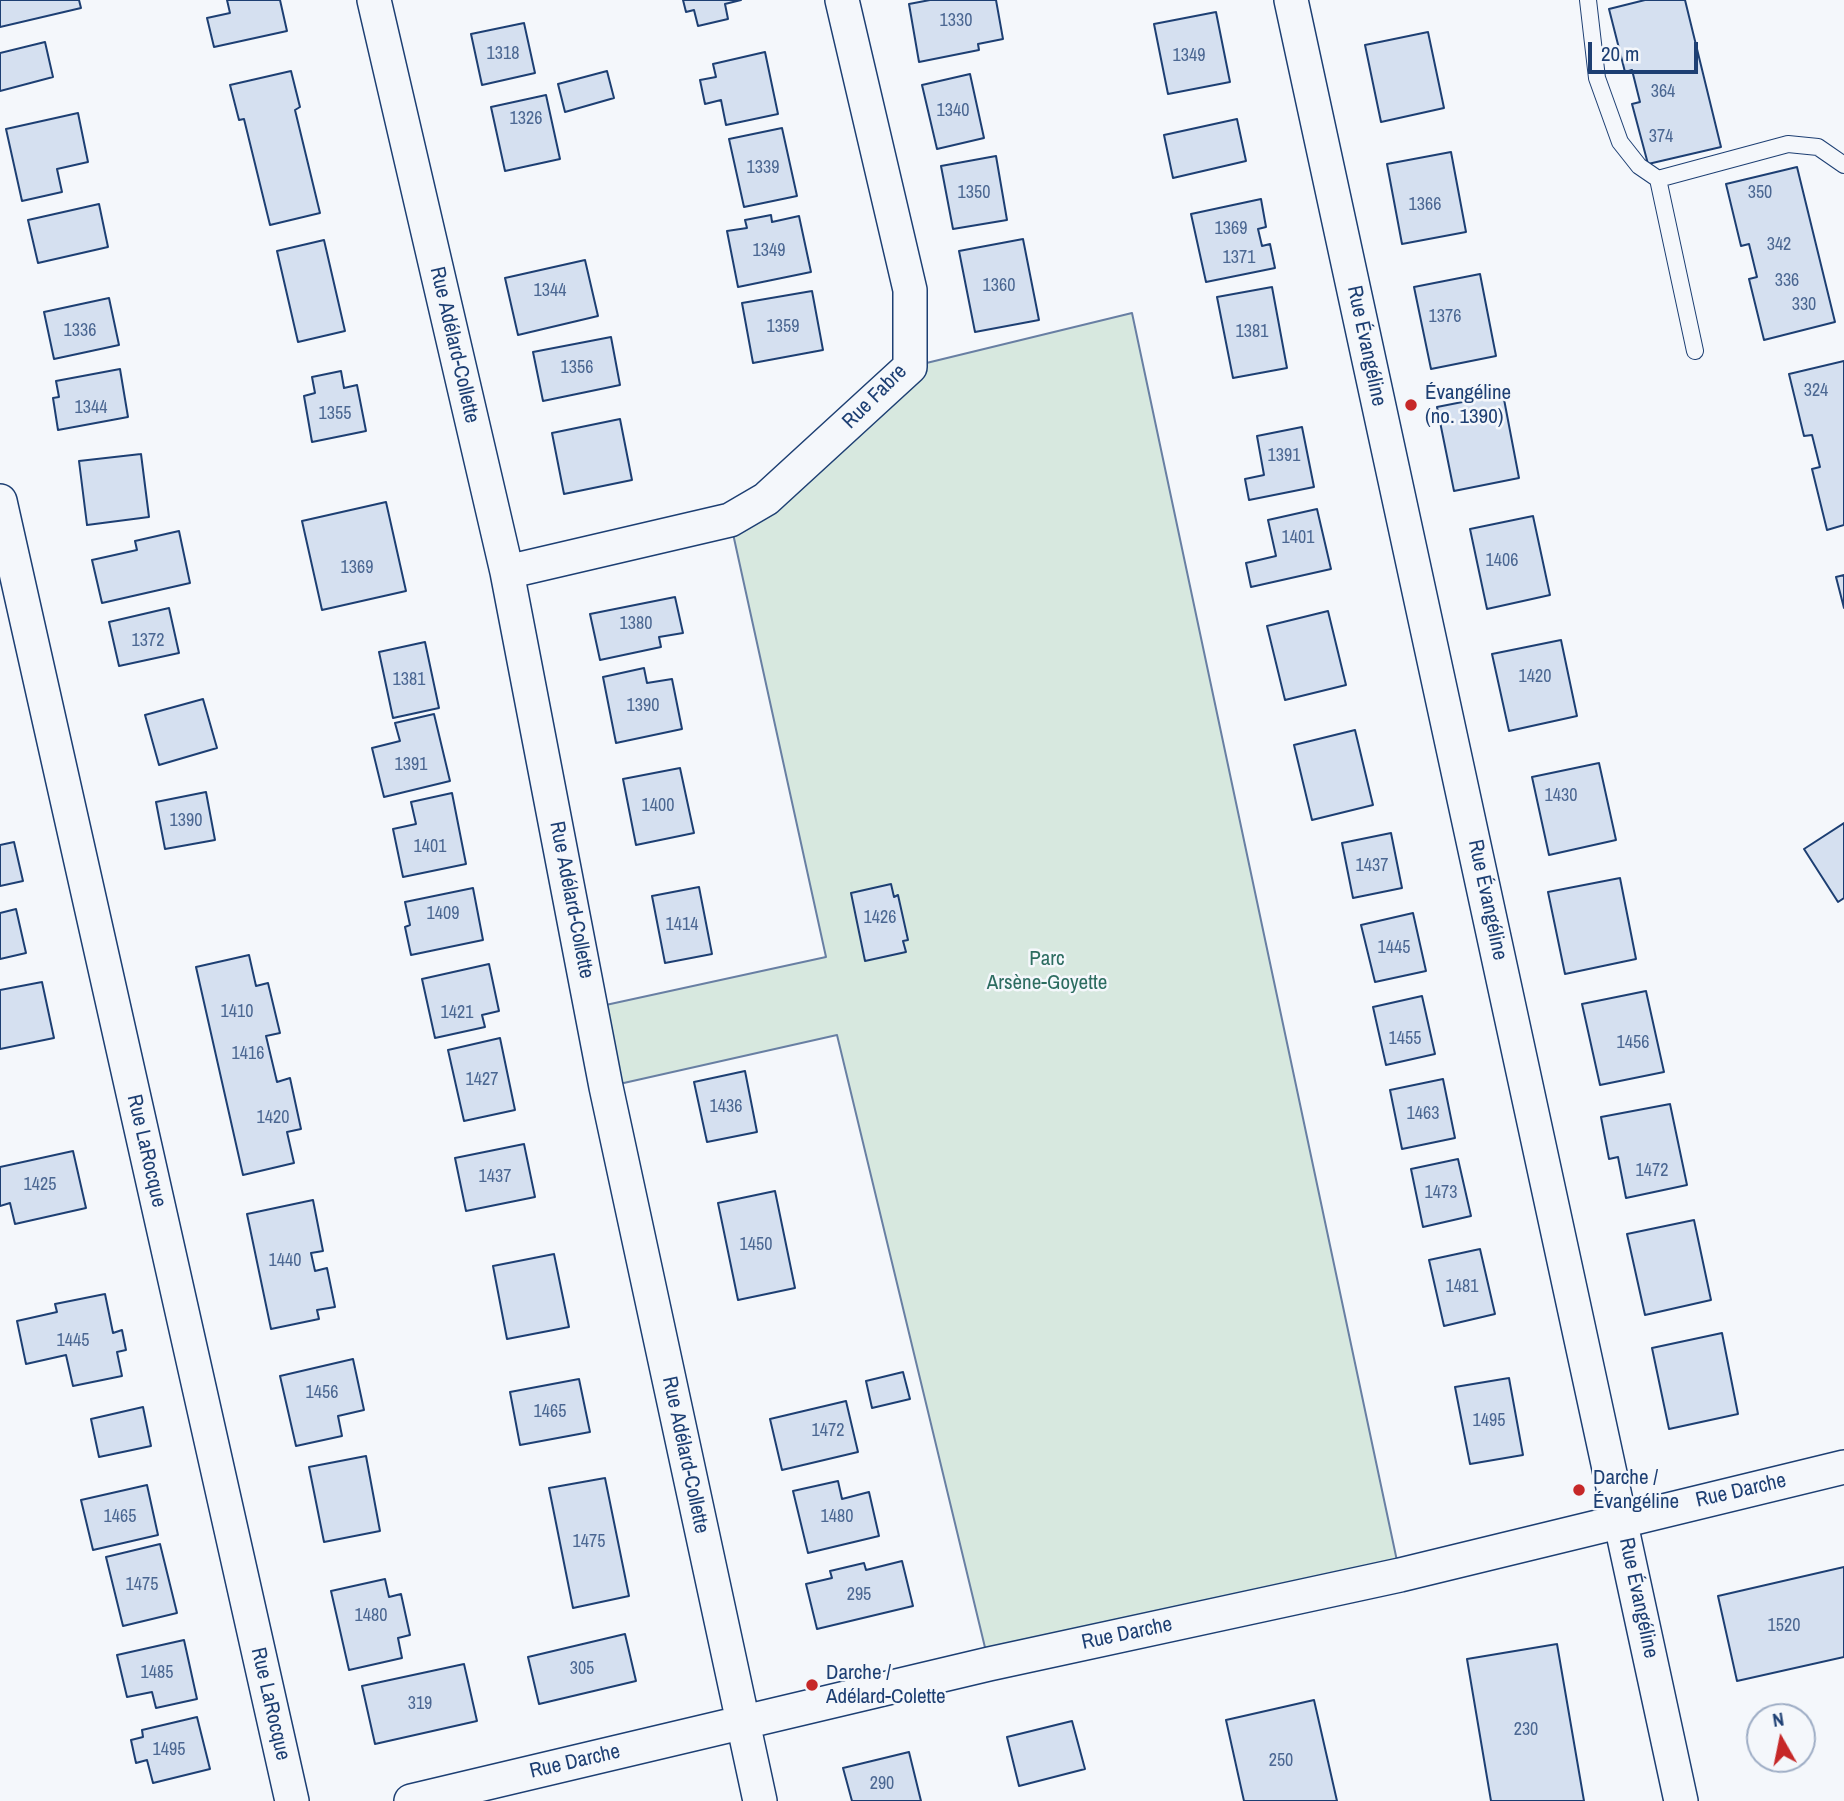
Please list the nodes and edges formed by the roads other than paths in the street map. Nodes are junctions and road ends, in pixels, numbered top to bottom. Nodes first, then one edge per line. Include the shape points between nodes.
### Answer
1 (374, 0) edge
2 (842, 0) edge
3 (1291, 0) edge
4 (1588, 0) edge
5 (1844, 165) edge
6 (1658, 179) junction
7 (1695, 351) dead end
8 (0, 501) edge
9 (507, 572) junction
10 (1844, 1467) edge
11 (1622, 1519) junction
12 (742, 1722) junction
13 (292, 1801) edge
14 (411, 1801) edge
15 (760, 1801) edge
16 (1681, 1801) edge

1 - 9 street, Rue Adélard-Collette
2 - 9 street, Rue Fabre via 910,290 911,367 766,499 730,520
3 - 11 street, Rue Évangéline
4 - 6 lane via 1597,78 1620,142 1639,166
5 - 6 lane via 1818,147 1788,144
6 - 7 lane
8 - 13 street, Rue LaRocque
9 - 12 street, Rue Adélard-Collette via 606,1087
10 - 11 street, Rue Darche
11 - 12 street, Rue Darche via 1399,1575
11 - 16 street, Rue Évangéline
12 - 14 street, Rue Darche
12 - 15 street, Rue Adélard-Collette

